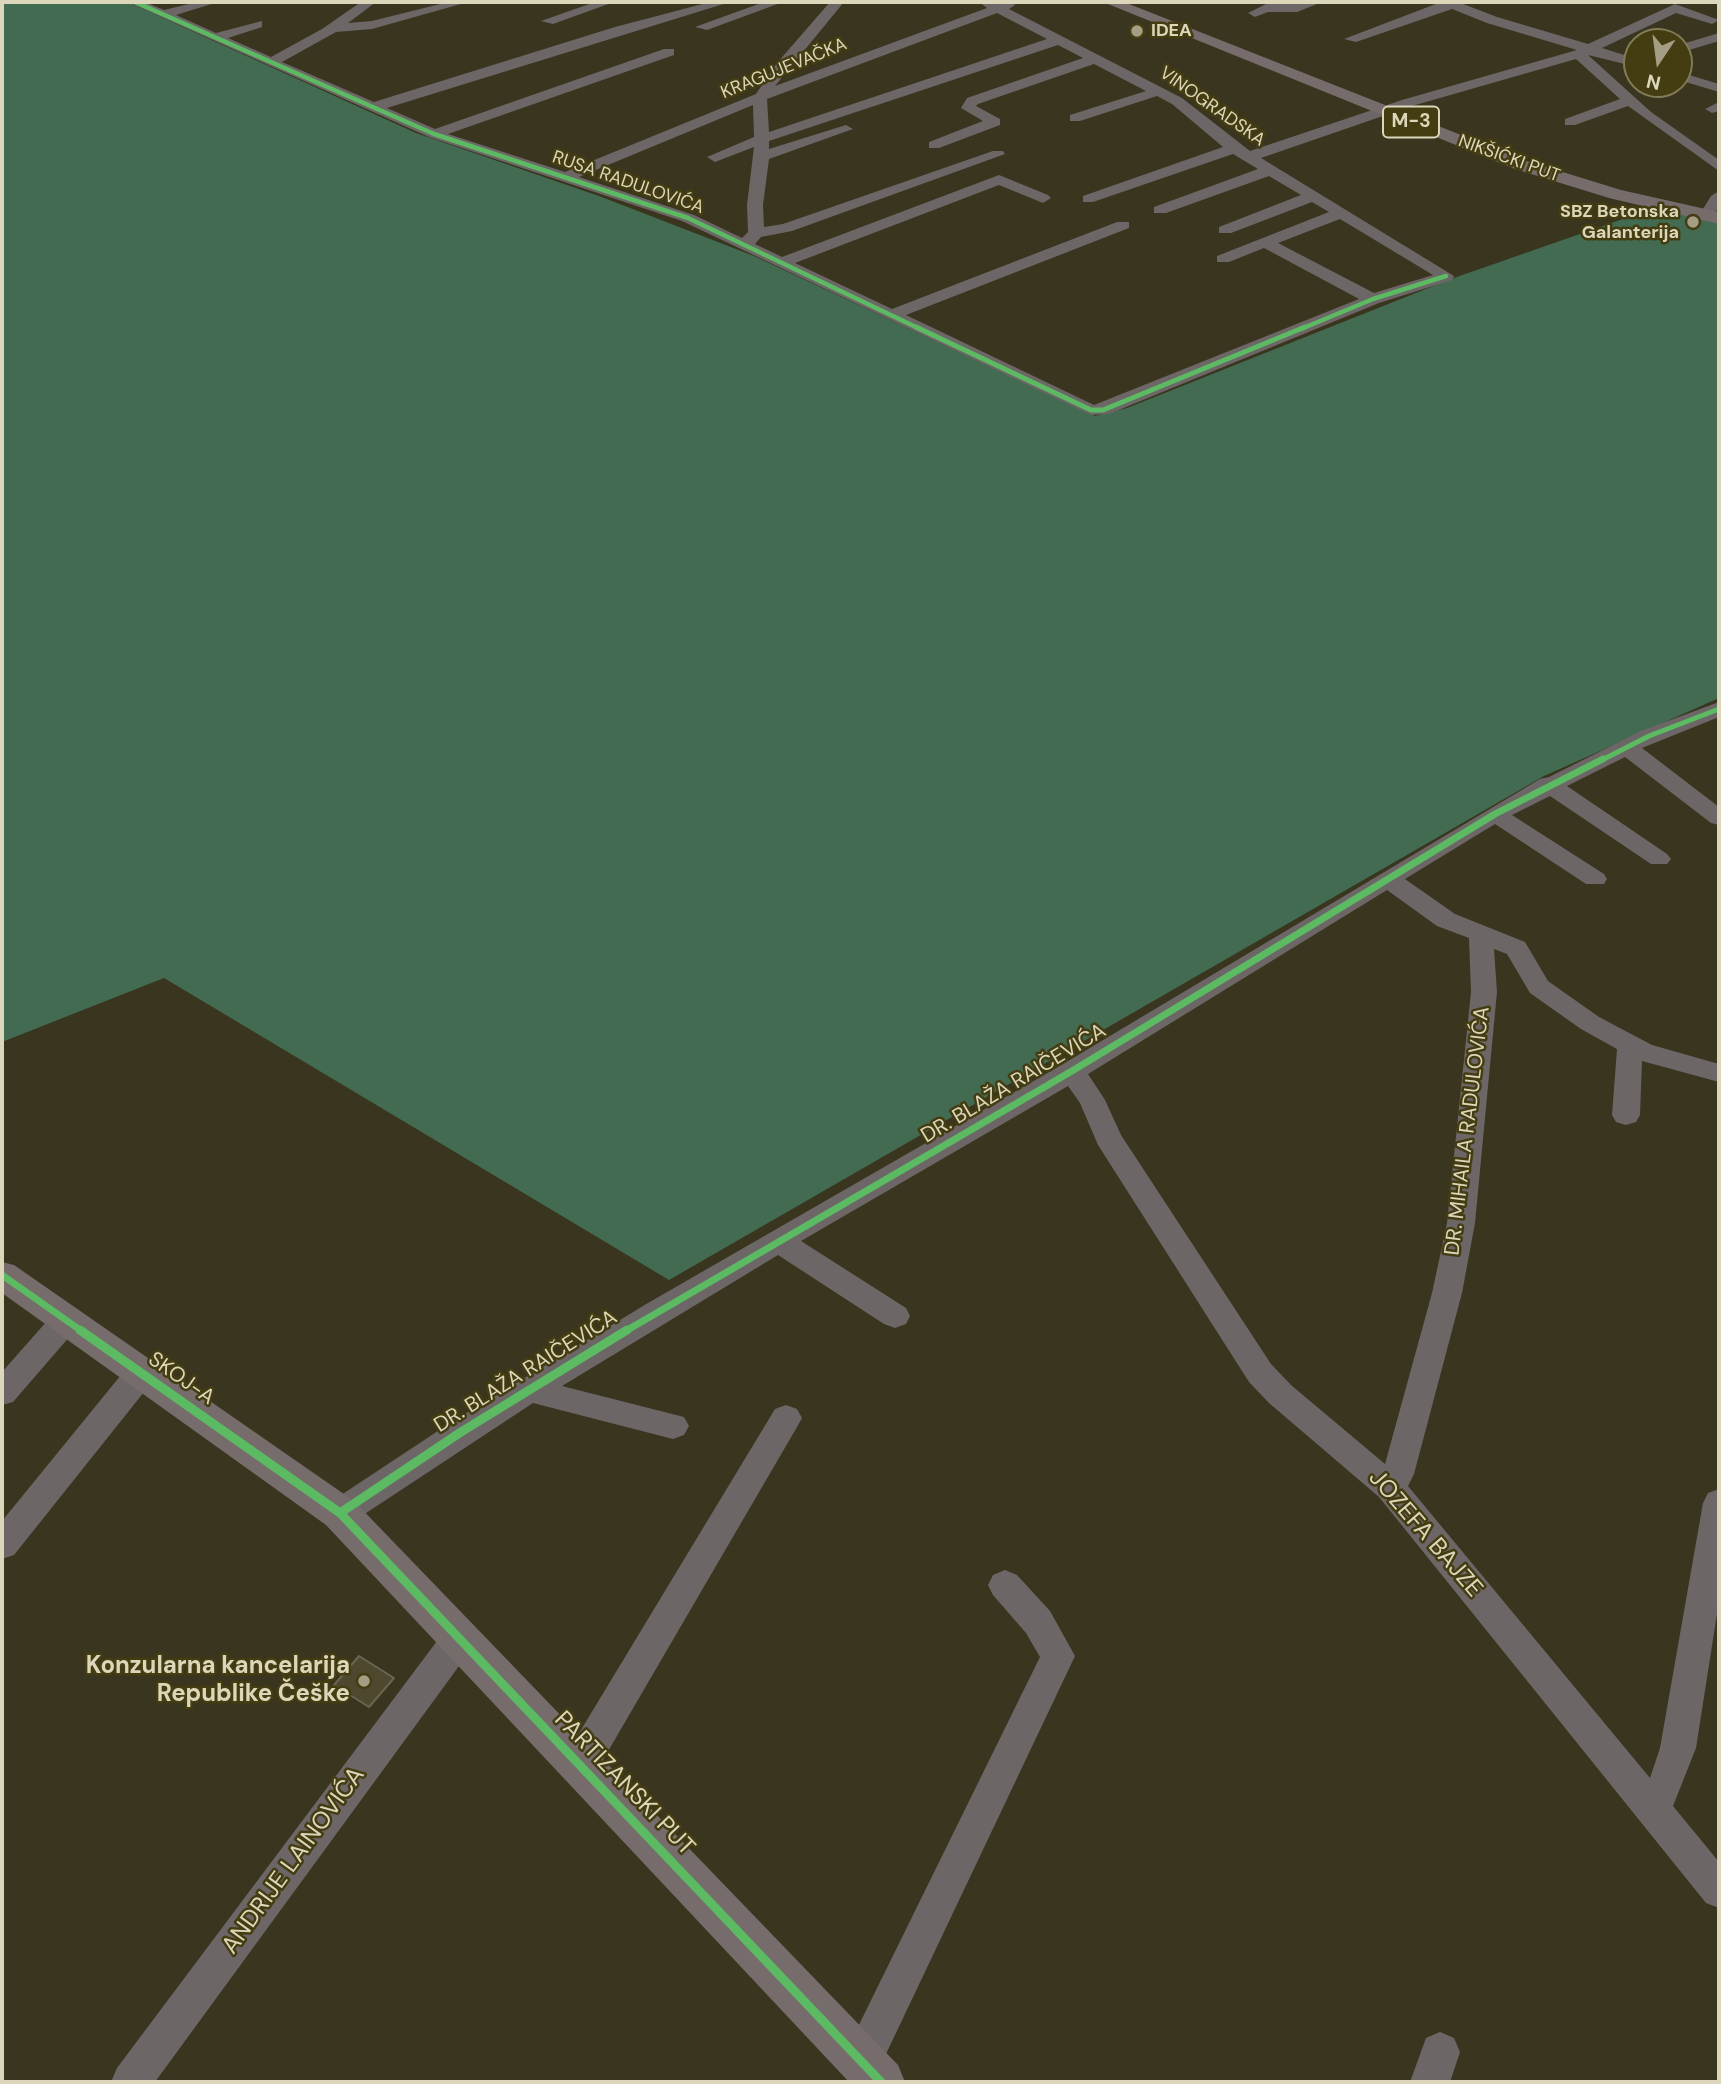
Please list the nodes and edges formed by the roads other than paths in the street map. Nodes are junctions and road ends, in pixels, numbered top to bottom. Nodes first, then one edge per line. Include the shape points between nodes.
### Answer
1 (135, 2) edge
2 (212, 2) edge
3 (368, 2) edge
4 (462, 2) edge
5 (607, 2) edge
6 (724, 2) edge
7 (776, 2) edge
8 (837, 2) edge
9 (1017, 2) edge
10 (1111, 2) edge
11 (1126, 2) edge
12 (1315, 2) edge
13 (1487, 2) edge
14 (1689, 2) edge
15 (410, 4) dead end
16 (992, 5) edge
17 (1455, 5) edge
18 (1675, 8) junction
19 (390, 9) junction
20 (1255, 13) dead end
21 (165, 14) junction
22 (345, 18) junction
23 (548, 20) dead end
24 (1712, 20) dead end
25 (257, 24) dead end
26 (334, 28) junction
27 (684, 33) dead end
28 (217, 37) junction
29 (1719, 37) edge
30 (1351, 39) dead end
31 (1056, 41) junction
32 (1693, 45) edge
33 (670, 52) dead end
34 (1585, 52) junction
35 (1094, 59) junction
36 (1623, 60) edge
37 (273, 61) junction
38 (559, 65) dead end
39 (1693, 80) edge
40 (493, 86) dead end
41 (1719, 88) edge
42 (1159, 91) junction
43 (760, 99) junction
44 (1629, 101) junction
45 (374, 107) junction
46 (422, 108) dead end
47 (1387, 109) junction
48 (396, 117) junction
49 (1075, 118) dead end
50 (1570, 122) dead end
51 (846, 129) dead end
52 (434, 134) junction
53 (761, 139) junction
54 (934, 145) dead end
55 (1234, 148) junction
56 (998, 154) dead end
57 (762, 156) junction
58 (715, 157) dead end
59 (1248, 157) junction
60 (1719, 167) edge
61 (1270, 170) junction
62 (566, 177) junction
63 (1313, 196) junction
64 (1043, 198) dead end
65 (1088, 199) dead end
66 (1717, 208) edge
67 (1160, 210) dead end
68 (1340, 213) junction
69 (1123, 225) dead end
70 (1225, 230) dead end
71 (756, 233) junction
72 (1266, 243) junction
73 (744, 245) junction
74 (1223, 259) dead end
75 (783, 262) junction
76 (1373, 299) junction
77 (892, 315) junction
78 (1719, 709) edge
79 (1626, 747) junction
80 (1548, 784) junction
81 (1495, 814) junction
82 (1719, 818) edge
83 (1659, 859) dead end
84 (1388, 879) junction
85 (1595, 879) dead end
86 (1481, 934) junction
87 (1630, 1046) junction
88 (1072, 1071) junction
89 (1719, 1073) edge
90 (1626, 1115) dead end
91 (780, 1242) junction
92 (2, 1275) edge
93 (895, 1316) dead end
94 (66, 1320) junction
95 (141, 1373) junction
96 (529, 1390) junction
97 (2, 1393) edge
98 (786, 1418) dead end
99 (673, 1426) dead end
100 (1390, 1487) junction
101 (1719, 1503) edge
102 (340, 1513) junction
103 (2, 1545) edge
104 (1715, 1553) edge
105 (1005, 1584) dead end
106 (458, 1640) junction
107 (580, 1765) junction
108 (1652, 1808) junction
109 (1719, 1890) edge
110 (872, 2072) edge
111 (131, 2082) edge

1 - 21 street, RUSA RADULOVIĆA
2 - 21 street
3 - 19 street
3 - 22 street
4 - 26 street via 372,25
5 - 23 street
6 - 45 street
7 - 27 street
8 - 43 street
9 - 16 street, KRAGUJEVAČKA
10 - 47 main road, NIKŠIĆKI PUT / M-3
11 - 47 main road
12 - 20 street
13 - 17 street
14 - 18 street
15 - 19 street
16 - 31 street, VINOGRADSKA
16 - 43 street, KRAGUJEVAČKA
17 - 30 street
17 - 34 street
18 - 24 street
18 - 34 street
19 - 22 street
21 - 28 street, RUSA RADULOVIĆA
22 - 26 street
25 - 28 street
26 - 37 street
28 - 37 street, RUSA RADULOVIĆA
29 - 32 street
31 - 35 street, VINOGRADSKA
31 - 53 street
33 - 52 street
34 - 36 street
34 - 44 street
34 - 47 street
35 - 42 street, VINOGRADSKA
35 - 54 street via 972,102 968,108 995,122
37 - 45 street, RUSA RADULOVIĆA
38 - 40 street
39 - 41 street
42 - 49 street
42 - 55 street, VINOGRADSKA
43 - 53 street
43 - 62 street, KRAGUJEVAČKA
44 - 50 street
44 - 60 street
45 - 48 street, RUSA RADULOVIĆA
46 - 48 street
47 - 59 street
47 - 66 main road, NIKŠIĆKI PUT / M-3 via 1556,177
48 - 52 street, RUSA RADULOVIĆA
51 - 57 street
52 - 62 street, RUSA RADULOVIĆA
53 - 57 street
53 - 58 street
55 - 59 street, VINOGRADSKA
55 - 65 street
56 - 71 street via 786,228
57 - 71 street
59 - 61 street, VINOGRADSKA
61 - 63 street, VINOGRADSKA
61 - 67 street
62 - 73 street, RUSA RADULOVIĆA via 681,215
63 - 68 street, VINOGRADSKA
63 - 70 street
64 - 75 street via 999,180
68 - 72 street
68 - 76 street, VINOGRADSKA via 1446,276
69 - 77 street
71 - 73 street
72 - 74 street
72 - 76 street
73 - 75 street, RUSA RADULOVIĆA
75 - 77 street, RUSA RADULOVIĆA
76 - 77 street, RUSA RADULOVIĆA via 1103,410 1082,408
78 - 79 street, DR. BLAŽA RAIČEVIĆA
79 - 80 street, DR. BLAŽA RAIČEVIĆA
79 - 82 street
80 - 81 street, DR. BLAŽA RAIČEVIĆA
80 - 83 street
81 - 84 street, DR. BLAŽA RAIČEVIĆA
81 - 85 street
84 - 86 street via 1433,913
84 - 88 street, DR. BLAŽA RAIČEVIĆA
86 - 87 street via 1516,948 1543,991
86 - 100 street, DR. MIHAILA RADULOVIĆA via 1484,992 1461,1223 1447,1293 1398,1474
87 - 89 street via 1673,1063
87 - 90 street
88 - 91 street, DR. BLAŽA RAIČEVIĆA
88 - 100 street, JOZEFA BAJZE via 1092,1100 1108,1138 1260,1373
91 - 93 street
91 - 96 street, DR. BLAŽA RAIČEVIĆA
92 - 94 main road, SKOJ-A
94 - 95 main road, SKOJ-A
94 - 97 street
95 - 102 main road, SKOJ-A
95 - 103 street
96 - 99 street, DR. BLAŽA RAIČEVIĆA
96 - 102 street, DR. BLAŽA RAIČEVIĆA
98 - 107 street
100 - 108 street, JOZEFA BAJZE
101 - 104 street
102 - 106 main road, PARTIZANSKI PUT
104 - 108 street via 1678,1748
105 - 110 street, PARTIZANSKI PUT via 1038,1622 1058,1656
106 - 107 main road, PARTIZANSKI PUT
106 - 111 street, ANDRIJE LAINOVIĆA
107 - 110 main road, PARTIZANSKI PUT
108 - 109 street, JOZEFA BAJZE

